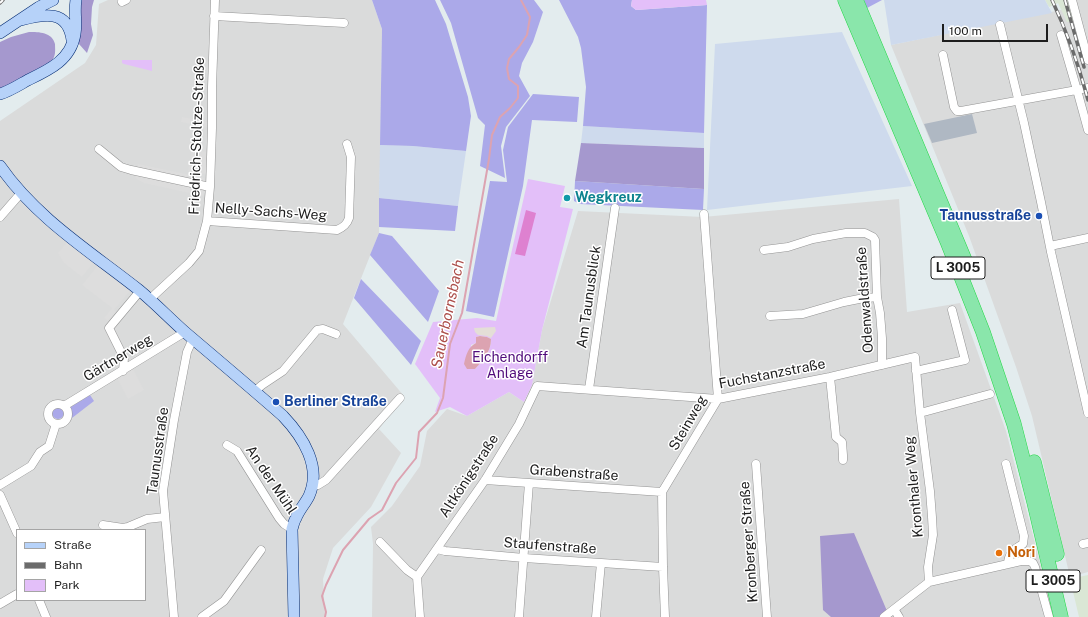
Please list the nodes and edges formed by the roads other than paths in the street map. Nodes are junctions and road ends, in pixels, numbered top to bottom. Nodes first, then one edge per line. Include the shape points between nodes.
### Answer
1 (52, 0) edge
2 (76, 0) edge
3 (215, 0) edge
4 (845, 0) edge
5 (856, 0) edge
6 (1072, 0) edge
7 (41, 4) edge
8 (214, 16) junction
9 (21, 20) junction
10 (344, 23) dead end
11 (1000, 25) dead end
12 (0, 33) edge
13 (1061, 35) dead end
14 (71, 46) junction
15 (942, 55) dead end
16 (1088, 60) edge
17 (1088, 88) edge
18 (1077, 90) junction
19 (1, 94) edge
20 (1018, 101) junction
21 (1088, 130) edge
22 (347, 144) dead end
23 (100, 149) dead end
24 (0, 166) edge
25 (210, 187) junction
26 (21, 193) junction
27 (615, 208) dead end
28 (704, 214) dead end
29 (0, 217) edge
30 (207, 221) junction
31 (1088, 238) edge
32 (1050, 246) junction
33 (764, 250) dead end
34 (140, 291) junction
35 (877, 297) junction
36 (150, 300) junction
37 (952, 310) dead end
38 (770, 316) dead end
39 (336, 334) dead end
40 (189, 336) junction
41 (914, 358) joint
42 (882, 365) junction
43 (916, 370) junction
44 (123, 371) junction
45 (830, 377) junction
46 (537, 386) joint
47 (589, 389) junction
48 (255, 391) junction
49 (990, 394) dead end
50 (400, 398) dead end
51 (718, 398) junction
52 (64, 406) junction
53 (920, 413) junction
54 (1088, 413) edge
55 (56, 424) junction
56 (227, 445) dead end
57 (842, 460) dead end
58 (756, 464) dead end
59 (1006, 464) dead end
60 (485, 480) junction
61 (529, 483) junction
62 (0, 485) edge
63 (312, 487) junction
64 (662, 492) junction
65 (0, 495) edge
66 (165, 517) junction
67 (103, 525) dead end
68 (292, 529) junction
69 (16, 531) edge
70 (380, 542) dead end
71 (436, 548) junction
72 (261, 550) dead end
73 (524, 558) junction
74 (601, 563) junction
75 (1008, 564) junction
76 (663, 567) junction
77 (417, 577) junction
78 (929, 582) junction
79 (16, 595) edge
80 (39, 601) edge
81 (0, 604) edge
82 (894, 609) junction
83 (46, 617) edge
84 (174, 617) edge
85 (202, 617) edge
86 (294, 617) edge
87 (420, 617) edge
88 (518, 617) edge
89 (596, 617) edge
90 (665, 617) edge
91 (767, 617) edge
92 (884, 617) edge
93 (898, 617) edge
94 (1049, 617) edge
95 (1061, 617) edge
96 (1071, 617) edge

1 - 7 street
2 - 14 street via 75,34
3 - 8 street, Friedrich-Stoltze-Straße
4 - 95 highway, L 3005 via 983,332 1014,424
5 - 96 highway, L 3005 via 994,334 1026,433
6 - 16 street
7 - 9 street
8 - 10 street
8 - 25 street, Friedrich-Stoltze-Straße
9 - 12 street
9 - 14 street via 40,15 58,18 71,32
11 - 20 street
13 - 18 street
14 - 19 street via 65,57 57,64
15 - 20 street via 957,111
17 - 18 street
18 - 20 street
18 - 21 street
20 - 32 street
22 - 30 street, Nelly-Sachs-Weg via 351,157 349,218 343,228 337,230
23 - 25 street via 121,167
24 - 26 street
25 - 30 street, Friedrich-Stoltze-Straße
26 - 29 street
26 - 34 street via 48,219
27 - 47 street, Am Taunusblick
28 - 51 street, Steinweg
30 - 36 street, Friedrich-Stoltze-Straße via 199,251
31 - 32 street
32 - 54 street
33 - 35 street, Odenwaldstraße via 788,247 829,236 853,233 871,235 875,240
34 - 36 street
34 - 44 street via 109,328 124,358
35 - 38 street via 844,302 803,314
35 - 42 street, Odenwaldstraße
36 - 40 street
37 - 43 street via 965,360
39 - 48 street via 323,329 317,330 283,371
40 - 44 street, Gärtnerweg
40 - 48 street
40 - 66 street, Taunusstraße via 191,343 174,420 163,491
41 - 42 street, Fuchstanzstraße
41 - 43 street, Kronthaler Weg
42 - 45 street, Fuchstanzstraße
43 - 53 street, Kronthaler Weg
44 - 52 street, Gärtnerweg
45 - 51 street, Fuchstanzstraße
45 - 57 street via 836,437 842,442
46 - 47 street, Fuchstanzstraße
46 - 60 street, Altkönigstraße via 519,424
47 - 51 street, Fuchstanzstraße
48 - 63 street via 283,416 300,436 313,470
49 - 53 street
50 - 63 street via 326,480
51 - 64 street, Steinweg
52 - 55 street via 68,413 67,419
52 - 55 street via 54,405 48,411 49,420
53 - 78 street, Kronthaler Weg via 933,529 928,567
55 - 62 street via 49,446 40,452 31,466
56 - 68 street, An der Mühl via 236,451 279,518
58 - 91 street, Kronberger Straße
59 - 75 street via 1024,536 1023,544 1015,548
60 - 61 street, Grabenstraße
60 - 71 street, Altkönigstraße
61 - 64 street, Grabenstraße
61 - 73 street
63 - 68 street
64 - 76 street
65 - 69 street
66 - 67 street via 147,519 123,528
66 - 84 street, Taunusstraße
68 - 86 street
70 - 77 street
71 - 73 street, Staufenstraße
71 - 77 street, Altkönigstraße
72 - 85 street via 224,601
73 - 74 street, Staufenstraße
73 - 88 street
74 - 76 street, Staufenstraße
74 - 89 street
75 - 78 street
75 - 94 street via 1021,561 1033,563
76 - 90 street
77 - 87 street
78 - 82 street
79 - 81 street
80 - 83 street
82 - 92 street
82 - 93 street

